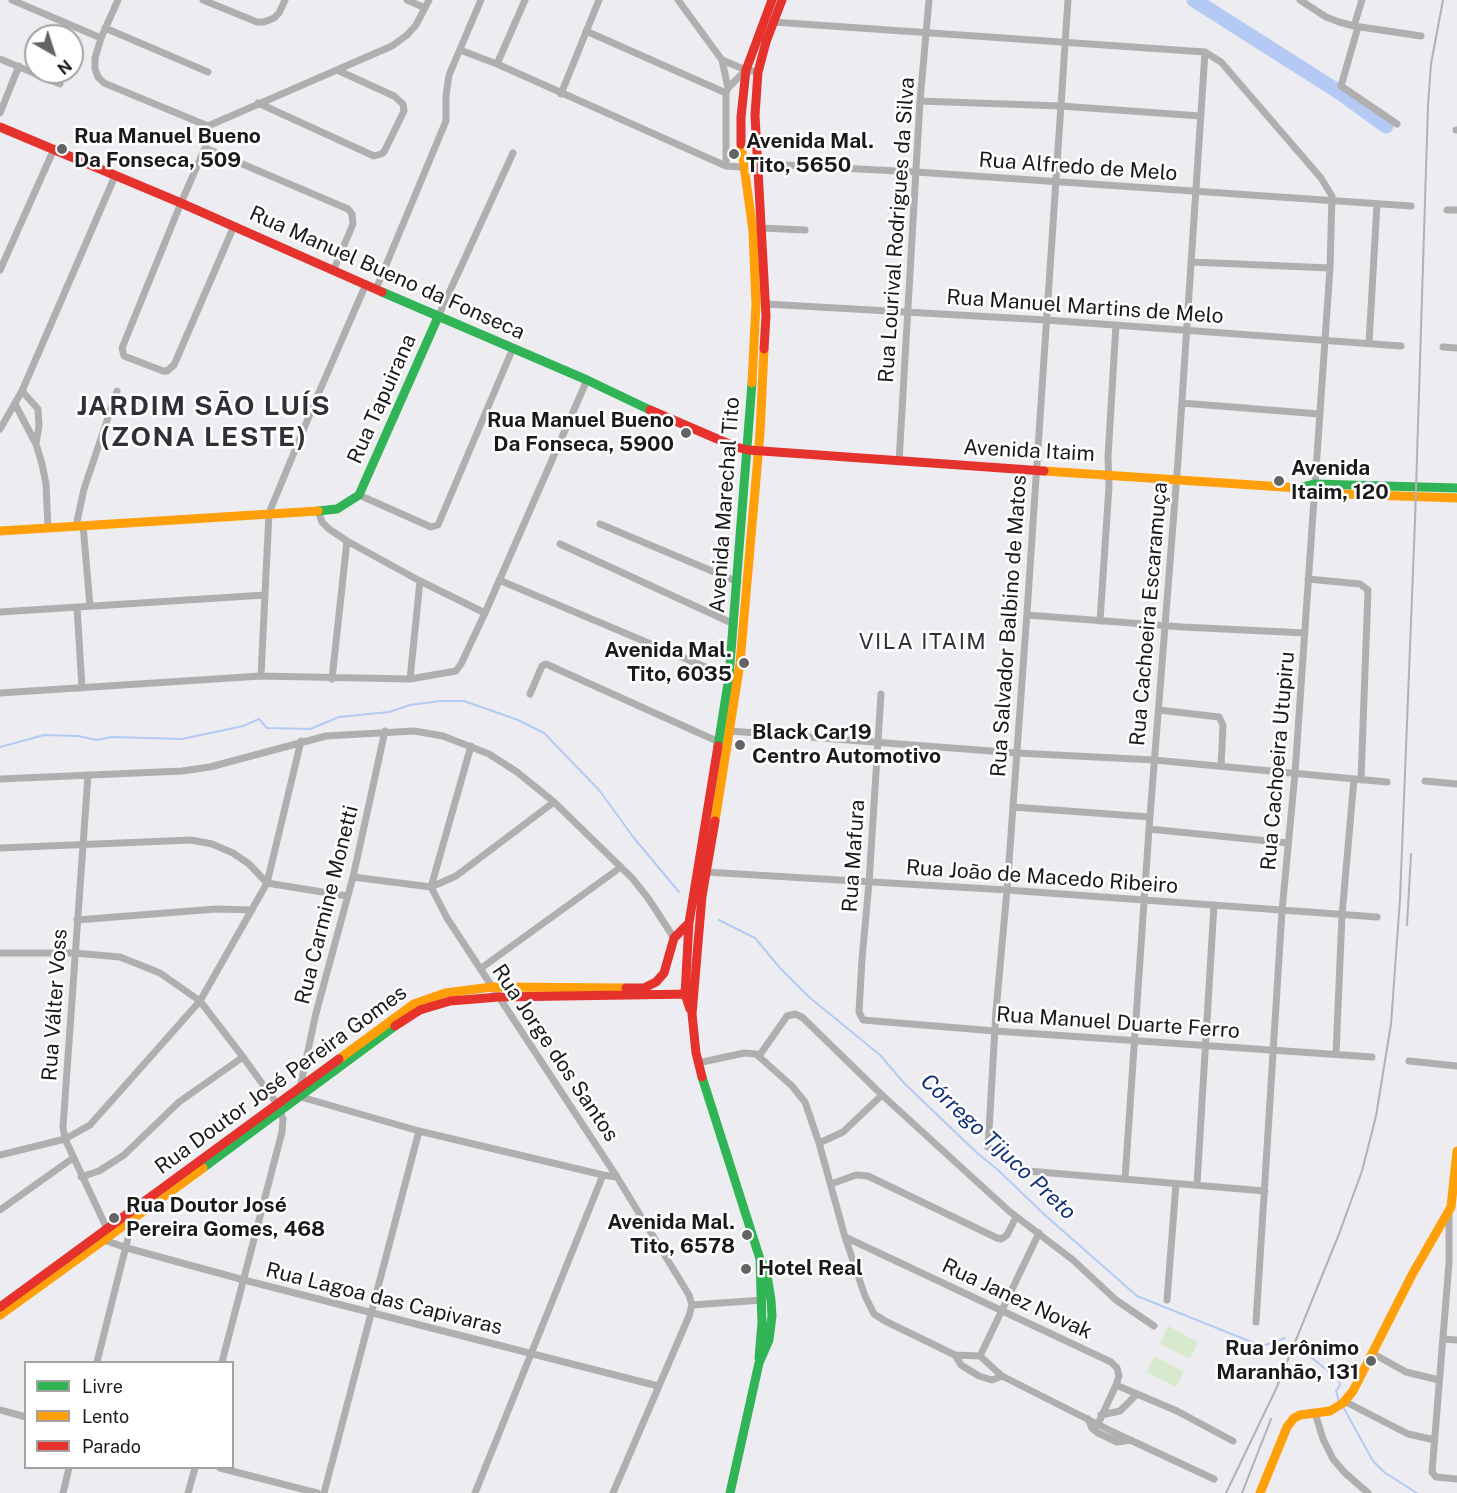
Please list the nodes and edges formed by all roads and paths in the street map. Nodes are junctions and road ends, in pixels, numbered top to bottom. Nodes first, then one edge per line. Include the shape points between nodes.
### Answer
1 (12, 0) edge
2 (118, 0) edge
3 (203, 0) edge
4 (285, 0) edge
5 (407, 0) edge
6 (429, 0) edge
7 (481, 0) edge
8 (525, 0) edge
9 (598, 0) edge
10 (772, 0) edge
11 (782, 0) edge
12 (929, 0) edge
13 (1068, 0) edge
14 (1299, 0) edge
15 (1362, 0) edge
16 (681, 2) edge
17 (222, 3) edge
18 (425, 8) junction
19 (773, 22) junction
20 (1356, 27) junction
21 (105, 28) junction
22 (586, 31) junction
23 (926, 32) junction
24 (1421, 36) dead end
25 (101, 38) junction
26 (1065, 43) junction
27 (460, 50) junction
28 (1205, 52) junction
29 (0, 59) edge
30 (722, 60) junction
31 (497, 64) junction
32 (19, 66) junction
33 (24, 68) edge
34 (336, 70) junction
35 (746, 70) junction
36 (208, 72) dead end
37 (758, 72) junction
38 (727, 91) junction
39 (561, 94) junction
40 (920, 101) junction
41 (258, 103) junction
42 (1061, 106) junction
43 (0, 112) edge
44 (1200, 116) junction
45 (1397, 124) dead end
46 (208, 126) junction
47 (0, 127) edge
48 (205, 148) junction
49 (54, 149) junction
50 (513, 153) dead end
51 (757, 165) junction
52 (726, 166) junction
53 (744, 167) junction
54 (916, 172) junction
55 (116, 176) junction
56 (1056, 182) junction
57 (1195, 192) junction
58 (1333, 201) junction
59 (181, 203) junction
60 (1377, 204) junction
61 (1411, 206) dead end
62 (1448, 210) dead end
63 (1457, 210) edge
64 (234, 226) junction
65 (760, 228) junction
66 (805, 230) dead end
67 (1191, 262) junction
68 (1329, 268) junction
69 (0, 270) edge
70 (334, 270) junction
71 (366, 284) junction
72 (376, 289) junction
73 (766, 304) junction
74 (907, 312) junction
75 (438, 317) junction
76 (1046, 320) junction
77 (1116, 325) junction
78 (1186, 330) junction
79 (1325, 340) junction
80 (1369, 343) junction
81 (1401, 346) dead end
82 (1443, 347) dead end
83 (513, 348) junction
84 (1457, 348) edge
85 (586, 380) junction
86 (22, 391) junction
87 (117, 391) dead end
88 (1182, 403) junction
89 (15, 404) junction
90 (1319, 414) junction
91 (0, 429) edge
92 (36, 444) junction
93 (748, 450) junction
94 (759, 450) junction
95 (899, 462) junction
96 (1036, 469) junction
97 (1109, 474) junction
98 (1177, 478) junction
99 (1457, 488) edge
100 (1314, 489) junction
101 (1332, 489) junction
102 (359, 495) junction
103 (1457, 498) edge
104 (318, 511) junction
105 (269, 513) junction
106 (600, 524) dead end
107 (79, 526) junction
108 (48, 528) junction
109 (0, 531) edge
110 (347, 542) junction
111 (560, 544) dead end
112 (1308, 579) junction
113 (499, 580) junction
114 (420, 581) junction
115 (738, 582) junction
116 (265, 596) junction
117 (90, 606) junction
118 (77, 607) junction
119 (0, 612) edge
120 (485, 613) junction
121 (1026, 615) junction
122 (1100, 621) junction
123 (734, 624) junction
124 (1165, 626) junction
125 (1305, 633) junction
126 (261, 676) junction
127 (729, 677) junction
128 (333, 679) junction
129 (410, 679) junction
130 (82, 688) junction
131 (0, 693) edge
132 (530, 694) dead end
133 (881, 694) dead end
134 (1159, 710) junction
135 (385, 731) junction
136 (730, 731) junction
137 (301, 741) junction
138 (719, 742) junction
139 (878, 743) junction
140 (471, 746) junction
141 (1017, 753) junction
142 (1154, 760) junction
143 (1221, 766) junction
144 (1295, 773) junction
145 (88, 775) junction
146 (0, 779) edge
147 (1358, 780) junction
148 (1387, 782) dead end
149 (1425, 782) dead end
150 (1457, 784) edge
151 (554, 802) junction
152 (1012, 807) junction
153 (1150, 817) junction
154 (1149, 829) junction
155 (1288, 843) junction
156 (83, 844) junction
157 (0, 848) edge
158 (621, 867) junction
159 (705, 872) junction
160 (353, 877) junction
161 (267, 883) junction
162 (869, 883) junction
163 (431, 887) junction
164 (1007, 891) junction
165 (347, 896) junction
166 (1144, 900) junction
167 (1214, 905) junction
168 (252, 910) junction
169 (1282, 910) junction
170 (1342, 915) junction
171 (1377, 917) dead end
172 (77, 920) junction
173 (689, 923) junction
174 (674, 938) junction
175 (0, 953) edge
176 (74, 953) junction
177 (480, 969) junction
178 (660, 978) junction
179 (492, 987) junction
180 (685, 994) junction
181 (499, 997) junction
182 (200, 1001) junction
183 (863, 1020) joint
184 (994, 1031) junction
185 (1134, 1040) junction
186 (1206, 1045) junction
187 (1274, 1051) junction
188 (1336, 1054) junction
189 (759, 1056) junction
190 (1372, 1056) dead end
191 (243, 1057) junction
192 (1409, 1061) dead end
193 (698, 1063) junction
194 (1457, 1066) edge
195 (300, 1093) junction
196 (882, 1095) junction
197 (279, 1108) junction
198 (419, 1131) junction
199 (65, 1139) junction
200 (819, 1143) junction
201 (988, 1147) dead end
202 (1457, 1151) edge
203 (0, 1155) edge
204 (73, 1158) junction
205 (1016, 1170) dead end
206 (603, 1175) junction
207 (81, 1177) junction
208 (617, 1177) junction
209 (1125, 1179) junction
210 (831, 1184) junction
211 (1176, 1184) junction
212 (1197, 1185) junction
213 (1265, 1191) junction
214 (1455, 1201) edge
215 (0, 1210) edge
216 (1449, 1211) junction
217 (1016, 1217) junction
218 (133, 1218) junction
219 (1039, 1233) junction
220 (107, 1234) junction
221 (845, 1237) junction
222 (127, 1248) junction
223 (1453, 1248) edge
224 (244, 1280) junction
225 (766, 1300) junction
226 (1167, 1300) dead end
227 (692, 1305) junction
228 (0, 1307) edge
229 (1001, 1310) junction
230 (371, 1312) junction
231 (0, 1315) edge
232 (1256, 1323) dead end
233 (1154, 1326) dead end
234 (1444, 1339) junction
235 (1457, 1340) edge
236 (532, 1353) junction
237 (1372, 1353) junction
238 (955, 1355) junction
239 (980, 1356) junction
240 (97, 1361) edge
241 (222, 1361) edge
242 (1002, 1376) junction
243 (1439, 1380) junction
244 (1116, 1385) junction
245 (658, 1386) junction
246 (1137, 1394) junction
247 (1343, 1402) junction
248 (0, 1410) edge
249 (1315, 1413) junction
250 (24, 1416) edge
251 (1101, 1416) junction
252 (1088, 1419) junction
253 (1098, 1424) junction
254 (1131, 1440) junction
255 (1435, 1440) junction
256 (1233, 1441) dead end
257 (69, 1469) edge
258 (194, 1469) edge
259 (227, 1469) edge
260 (1214, 1479) dead end
261 (1457, 1479) edge
262 (63, 1493) edge
263 (188, 1493) edge
264 (317, 1493) edge
265 (324, 1493) edge
266 (475, 1493) edge
267 (614, 1493) edge
268 (730, 1493) edge
269 (1260, 1493) edge
270 (1368, 1493) edge

1 - 25 street
2 - 21 street
3 - 17 street
4 - 17 street via 279,13 264,22 256,22
5 - 18 street
6 - 18 street
7 - 27 street
8 - 31 street
9 - 22 street
10 - 35 main road, Avenida Marechal Tito
11 - 19 main road, Avenida Marechal Tito
12 - 23 street, Rua Lourival Rodrigues da Silva
13 - 26 street, Rua Salvador Balbino de Matos
14 - 20 street via 1326,17
15 - 20 street
16 - 30 street
18 - 34 street via 416,25 392,46
19 - 23 street
19 - 37 main road, Avenida Marechal Tito
20 - 24 street
20 - 45 street via 1341,86
21 - 25 street
21 - 36 street
22 - 38 street
22 - 39 street
23 - 26 street
23 - 40 street, Rua Lourival Rodrigues da Silva
25 - 46 street via 95,69 104,83
26 - 28 street
26 - 42 street, Rua Salvador Balbino de Matos
27 - 31 street
27 - 72 street via 447,86 446,121
28 - 44 street, Rua Cachoeira Escaramuça
28 - 58 street via 1221,62 1325,183
29 - 32 street
30 - 35 street
30 - 38 street
31 - 39 street
32 - 33 street
32 - 43 street
34 - 41 street
34 - 41 street via 394,96 403,104 404,111 381,154 374,156
35 - 37 street
35 - 38 street
35 - 53 main road, Avenida Marechal Tito via 741,117
37 - 51 main road, Avenida Marechal Tito
38 - 52 street
39 - 52 street
40 - 42 street
40 - 54 street, Rua Lourival Rodrigues da Silva
41 - 46 street
42 - 44 street
42 - 56 street, Rua Salvador Balbino de Matos
44 - 57 street, Rua Cachoeira Escaramuça
46 - 48 street
47 - 49 main road, Rua Manuel Bueno da Fonseca
48 - 59 street
48 - 70 street via 348,209 353,224
49 - 55 main road, Rua Manuel Bueno da Fonseca
49 - 69 street
50 - 75 street
51 - 53 street, Rua Alfredo de Melo
51 - 54 street, Rua Alfredo de Melo
51 - 65 main road, Avenida Marechal Tito
52 - 53 street, Rua Alfredo de Melo
53 - 93 main road, Avenida Marechal Tito via 753,231 756,304
54 - 56 street, Rua Alfredo de Melo
54 - 74 street, Rua Lourival Rodrigues da Silva
55 - 59 main road, Rua Manuel Bueno da Fonseca
55 - 86 street
56 - 57 street, Rua Alfredo de Melo
56 - 76 street, Rua Salvador Balbino de Matos
57 - 58 street, Rua Alfredo de Melo
57 - 67 street, Rua Cachoeira Escaramuça
58 - 60 street, Rua Alfredo de Melo
58 - 68 street, Rua Cachoeira Utupiru
59 - 64 main road, Rua Manuel Bueno da Fonseca
59 - 64 street via 122,348 124,356 163,371 171,368
60 - 61 street, Rua Alfredo de Melo
60 - 80 street
62 - 63 street
64 - 70 main road, Rua Manuel Bueno da Fonseca
65 - 66 street
65 - 73 main road, Avenida Marechal Tito
67 - 68 street
67 - 78 street, Rua Cachoeira Escaramuça
68 - 79 street, Rua Cachoeira Utupiru
70 - 71 main road, Rua Manuel Bueno da Fonseca
71 - 72 main road, Rua Manuel Bueno da Fonseca
71 - 105 street
72 - 75 main road, Rua Manuel Bueno da Fonseca
73 - 74 street, Rua Manuel Martins de Melo
73 - 94 main road, Avenida Marechal Tito
74 - 76 street, Rua Manuel Martins de Melo
74 - 95 street, Rua Lourival Rodrigues da Silva
75 - 83 main road, Rua Manuel Bueno da Fonseca
75 - 102 main road, Rua Tapuirana
76 - 77 street, Rua Manuel Martins de Melo
76 - 96 street, Rua Salvador Balbino de Matos
77 - 78 street, Rua Manuel Martins de Melo
77 - 97 street
78 - 79 street, Rua Manuel Martins de Melo
78 - 88 street, Rua Cachoeira Escaramuça
79 - 80 street, Rua Manuel Martins de Melo
79 - 90 street, Rua Cachoeira Utupiru
80 - 81 street, Rua Manuel Martins de Melo
82 - 84 street
83 - 85 main road, Rua Manuel Bueno da Fonseca
83 - 102 street via 436,526
85 - 93 main road, Rua Manuel Bueno da Fonseca
85 - 113 street
86 - 89 street
86 - 92 street via 38,409
87 - 107 street via 84,489
88 - 90 street
88 - 98 street, Rua Cachoeira Escaramuça
89 - 91 street
89 - 92 street
90 - 100 street, Rua Cachoeira Utupiru
92 - 108 street via 46,484
93 - 94 main road, Rua Manuel Bueno da Fonseca
93 - 115 main road, Avenida Marechal Tito
94 - 95 main road, Avenida Itaim
94 - 136 main road, Avenida Marechal Tito
95 - 96 main road, Avenida Itaim
96 - 97 main road, Avenida Itaim
96 - 121 street, Rua Salvador Balbino de Matos
97 - 98 main road, Avenida Itaim
97 - 122 street
98 - 100 main road, Avenida Itaim
98 - 124 street, Rua Cachoeira Escaramuça
99 - 101 main road, Avenida Itaim
100 - 101 main road, Avenida Itaim
100 - 112 street, Rua Cachoeira Utupiru
101 - 103 main road, Avenida Itaim
102 - 104 main road via 337,509
104 - 105 main road
104 - 110 street via 322,522
105 - 107 main road
105 - 116 street
106 - 115 street
107 - 108 main road
107 - 117 street
108 - 109 main road
110 - 114 street
110 - 128 street
111 - 123 street
112 - 125 street, Rua Cachoeira Utupiru
112 - 147 street via 1360,584 1368,590
113 - 120 street
113 - 127 street
114 - 120 street
114 - 129 street
115 - 123 main road, Avenida Marechal Tito
116 - 117 street
116 - 126 street
117 - 118 street
118 - 119 street
118 - 130 street
120 - 129 street via 459,668
121 - 122 street
121 - 141 street, Rua Salvador Balbino de Matos
122 - 124 street
123 - 127 main road, Avenida Marechal Tito
124 - 125 street
124 - 134 street, Rua Cachoeira Escaramuça
125 - 144 street, Rua Cachoeira Utupiru
126 - 128 street
126 - 130 street
127 - 138 main road, Avenida Marechal Tito
128 - 129 street
130 - 131 street
132 - 138 street via 546,664
133 - 139 street, Rua Mafura
134 - 142 street, Rua Cachoeira Escaramuça
134 - 143 street via 1219,717 1223,725
135 - 137 street
135 - 140 street via 414,730
135 - 160 street, Rua Carmine Monetti
136 - 139 street
136 - 159 main road, Avenida Marechal Tito
137 - 145 street via 201,768
137 - 161 street
138 - 173 main road, Avenida Marechal Tito
139 - 141 street
139 - 162 street, Rua Mafura
140 - 151 street via 517,772
140 - 163 street
141 - 142 street
141 - 152 street, Rua Salvador Balbino de Matos
142 - 143 street
142 - 153 street, Rua Cachoeira Escaramuça
143 - 144 street
144 - 147 street
144 - 155 street, Rua Cachoeira Utupiru
145 - 146 street
145 - 156 street, Rua Válter Voss
147 - 148 street
147 - 170 street
149 - 150 street
151 - 158 street
151 - 163 street via 456,876
152 - 153 street
152 - 164 street, Rua Salvador Balbino de Matos
153 - 154 street, Rua Cachoeira Escaramuça
154 - 155 street
154 - 166 street, Rua Cachoeira Escaramuça
155 - 169 street, Rua Cachoeira Utupiru
156 - 157 street
156 - 161 street via 191,840 212,844 249,864
156 - 172 street, Rua Válter Voss
158 - 174 street via 648,898
158 - 177 street
159 - 162 street, Rua João de Macedo Ribeiro
159 - 180 main road, Avenida Marechal Tito
160 - 163 street
160 - 165 street, Rua Carmine Monetti
161 - 165 street
161 - 168 street
162 - 164 street, Rua João de Macedo Ribeiro
162 - 183 street, Rua Mafura via 859,1012
163 - 177 street, Rua Jorge dos Santos
164 - 166 street, Rua João de Macedo Ribeiro
164 - 184 street, Rua Salvador Balbino de Matos
165 - 195 street, Rua Carmine Monetti via 316,1013
166 - 167 street, Rua João de Macedo Ribeiro
166 - 185 street, Rua Cachoeira Escaramuça
167 - 169 street, Rua João de Macedo Ribeiro
167 - 186 street
168 - 172 street via 216,909
168 - 182 street
169 - 170 street, Rua João de Macedo Ribeiro
169 - 187 street, Rua Cachoeira Utupiru
170 - 171 street, Rua João de Macedo Ribeiro
170 - 188 street
172 - 176 street, Rua Válter Voss
173 - 174 main road
173 - 180 main road, Avenida Marechal Tito
174 - 178 main road
175 - 176 street
176 - 182 street via 120,957 142,964 179,984
176 - 199 street, Rua Válter Voss
177 - 179 street, Rua Jorge dos Santos
178 - 179 main road, Rua Doutor José Pereira Gomes via 644,988
178 - 180 main road via 666,987
179 - 181 street, Rua Jorge dos Santos
179 - 195 main road, Rua Doutor José Pereira Gomes via 445,993 414,1004
180 - 181 main road, Rua Doutor José Pereira Gomes
180 - 193 main road, Avenida Marechal Tito via 692,1014
181 - 195 main road, Rua Doutor José Pereira Gomes via 450,1002 420,1010
181 - 208 street, Rua Jorge dos Santos
182 - 191 street
182 - 199 street via 90,1125
183 - 184 street, Rua Manuel Duarte Ferro
184 - 185 street, Rua Manuel Duarte Ferro
184 - 201 street, Rua Salvador Balbino de Matos
185 - 186 street, Rua Manuel Duarte Ferro
185 - 209 street, Rua Cachoeira Escaramuça
186 - 187 street, Rua Manuel Duarte Ferro
186 - 212 street
187 - 188 street, Rua Manuel Duarte Ferro
187 - 213 street, Rua Cachoeira Utupiru
188 - 190 street, Rua Manuel Duarte Ferro
189 - 193 street via 744,1053
189 - 196 street via 787,1016 795,1014
189 - 200 street via 805,1102
191 - 197 street
191 - 207 street via 179,1102 124,1155
192 - 194 street
193 - 225 main road, Avenida Marechal Tito via 760,1259
195 - 197 main road, Rua Doutor José Pereira Gomes
195 - 198 street
196 - 200 street via 843,1132
196 - 217 street
197 - 218 main road, Rua Doutor José Pereira Gomes
197 - 220 main road, Rua Doutor José Pereira Gomes
197 - 224 street via 282,1132
198 - 206 street
198 - 230 street
199 - 203 street
199 - 204 street, Rua Válter Voss
200 - 210 street
202 - 214 main road
204 - 207 street, Rua Válter Voss
204 - 215 street
205 - 209 street
206 - 208 street
206 - 236 street
207 - 220 street, Rua Válter Voss
208 - 227 street, Rua Jorge dos Santos via 684,1284
209 - 211 street
210 - 217 street via 856,1175 868,1176 1001,1239
210 - 221 street
211 - 212 street
211 - 226 street
212 - 213 street
213 - 232 street, Rua Cachoeira Utupiru
214 - 216 main road
216 - 223 street
216 - 237 main road
217 - 219 street
218 - 220 main road, Rua Doutor José Pereira Gomes
218 - 222 street
219 - 229 street
219 - 233 street via 1116,1300
220 - 222 street, Rua Lagoa das Capivaras
220 - 228 main road, Rua Doutor José Pereira Gomes
220 - 231 main road, Rua Doutor José Pereira Gomes
221 - 229 street, Rua Janez Novak
221 - 238 street via 874,1314
222 - 224 street, Rua Lagoa das Capivaras
222 - 240 street
223 - 234 street
224 - 230 street, Rua Lagoa das Capivaras
224 - 241 street
225 - 227 street
225 - 268 main road, Avenida Marechal Tito via 759,1363
227 - 245 street
229 - 239 street
229 - 244 street, Rua Janez Novak via 1111,1362 1119,1372
230 - 236 street, Rua Lagoa das Capivaras
230 - 265 street
234 - 235 street
234 - 243 street
236 - 245 street, Rua Lagoa das Capivaras
236 - 266 street
237 - 243 street via 1406,1372
237 - 247 main road
238 - 239 street
238 - 242 street via 979,1376 993,1380
239 - 242 street
242 - 252 street
243 - 255 street
244 - 246 street
244 - 251 street
245 - 267 street
246 - 251 street via 1120,1412
246 - 256 street
247 - 249 main road via 1330,1411
247 - 255 street via 1408,1434
248 - 250 street
249 - 269 main road via 1297,1416 1287,1427
249 - 270 street via 1333,1458
251 - 253 street
252 - 253 street
252 - 254 street via 1098,1433 1117,1442
253 - 254 street
254 - 260 street
255 - 261 street via 1433,1474
257 - 262 street
258 - 263 street
259 - 264 street

